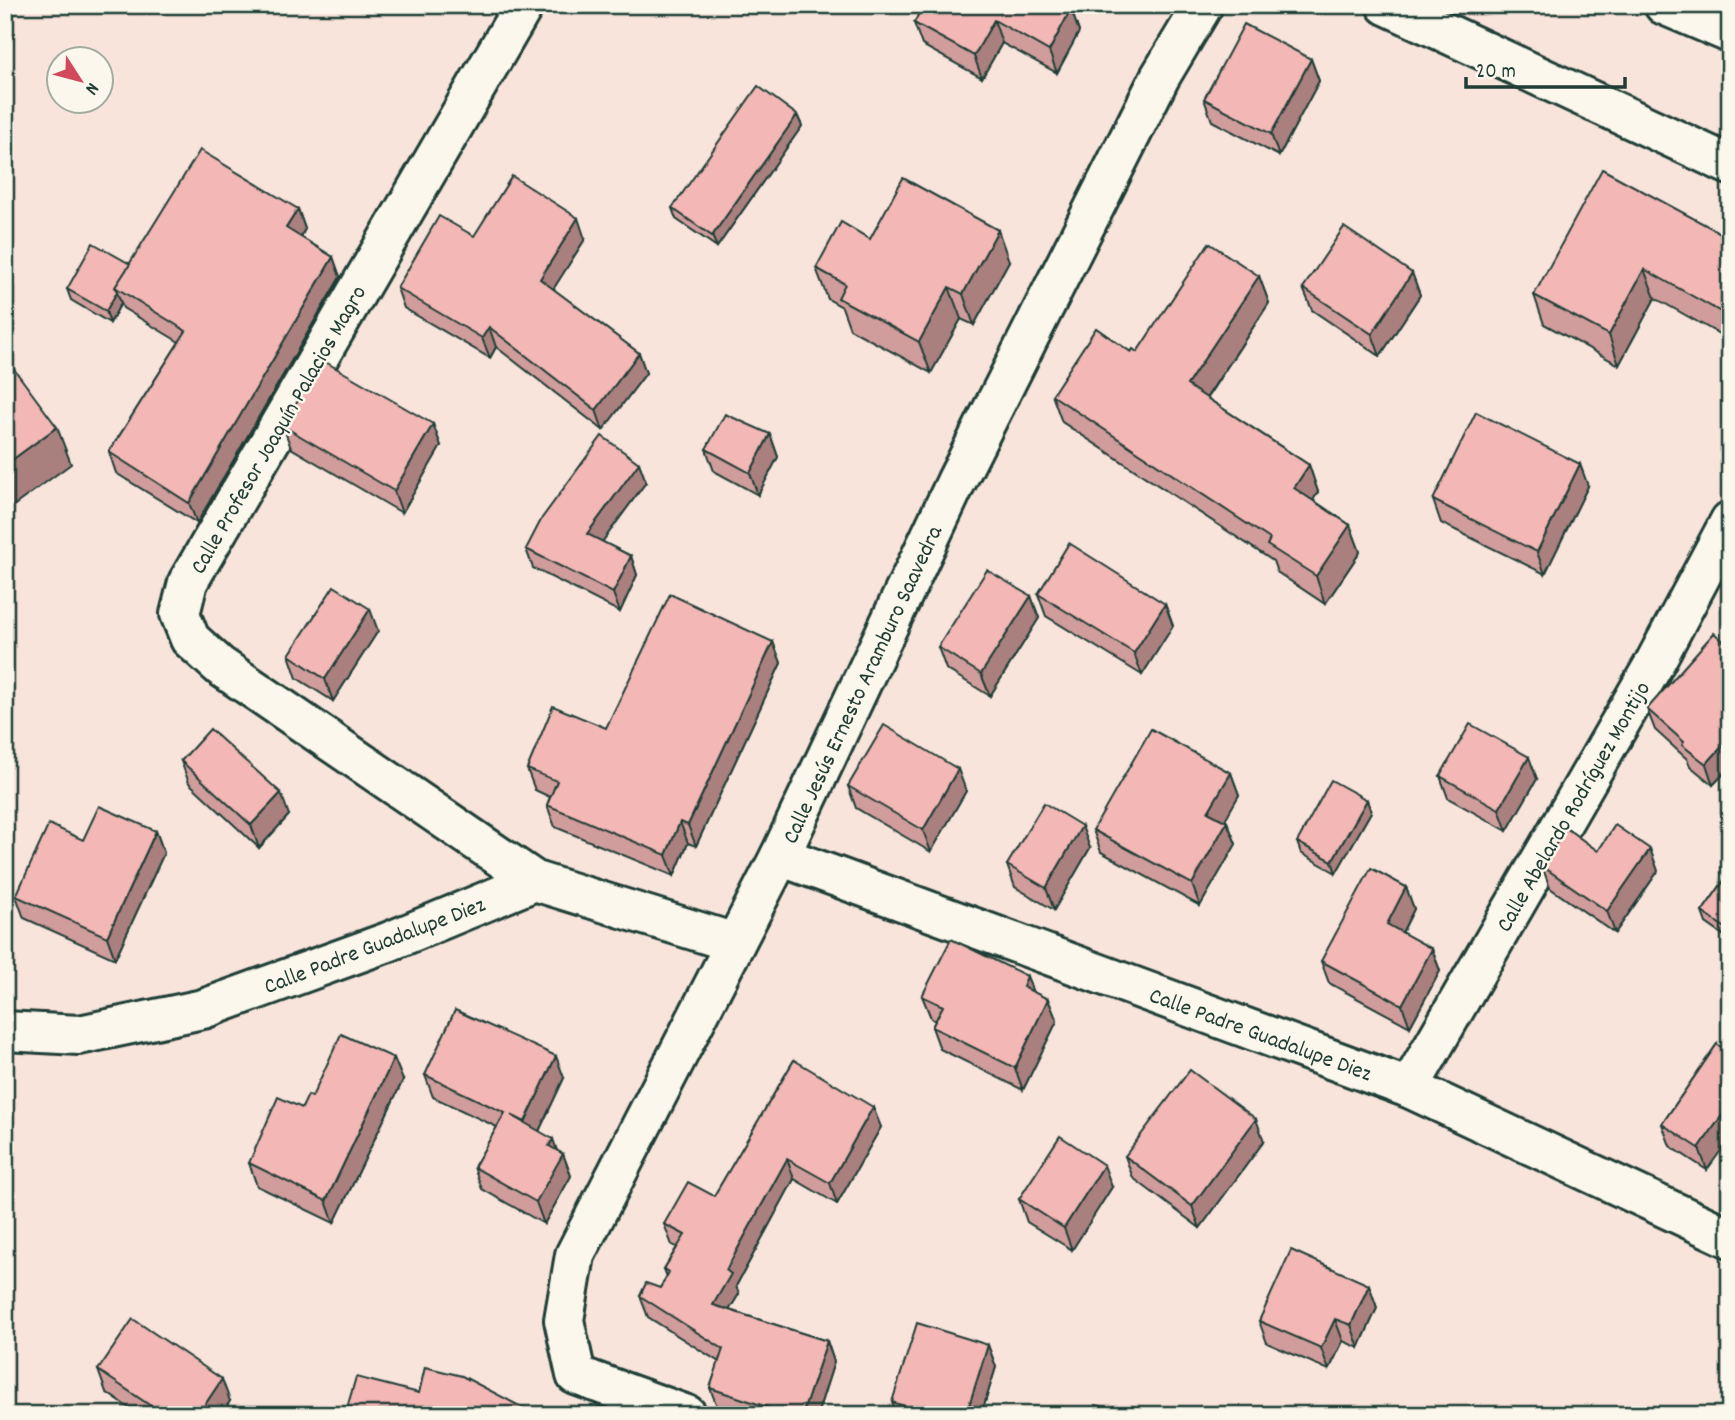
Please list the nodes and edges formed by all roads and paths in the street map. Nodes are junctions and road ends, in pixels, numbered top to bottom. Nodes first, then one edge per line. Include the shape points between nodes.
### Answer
1 (524, 5) edge
2 (1203, 5) edge
3 (1386, 5) edge
4 (1664, 5) edge
5 (1730, 33) edge
6 (1730, 166) edge
7 (1730, 521) edge
8 (780, 856) junction
9 (535, 881) junction
10 (735, 943) junction
11 (5, 1031) edge
12 (1409, 1088) junction
13 (1730, 1238) edge
14 (687, 1415) edge

1 - 9 street, Calle Profesor Joaquín Palacios Magro via 188,582 180,614 190,639 220,666
2 - 8 street, Calle Jesús Ernesto Aramburo Saavedra via 1160,77 968,457
3 - 6 street
4 - 5 street
7 - 12 street, Calle Abelardo Rodríguez Montijo via 1653,666
8 - 10 street, Calle Jesús Ernesto Aramburo Saavedra
8 - 12 street, Calle Padre Guadalupe Diez
9 - 10 street
9 - 11 street, Calle Padre Guadalupe Diez via 387,942 202,1009 79,1035
10 - 14 street, Calle Jesús Ernesto Aramburo Saavedra via 575,1255 564,1320 576,1375
12 - 13 street, Calle Padre Guadalupe Diez

